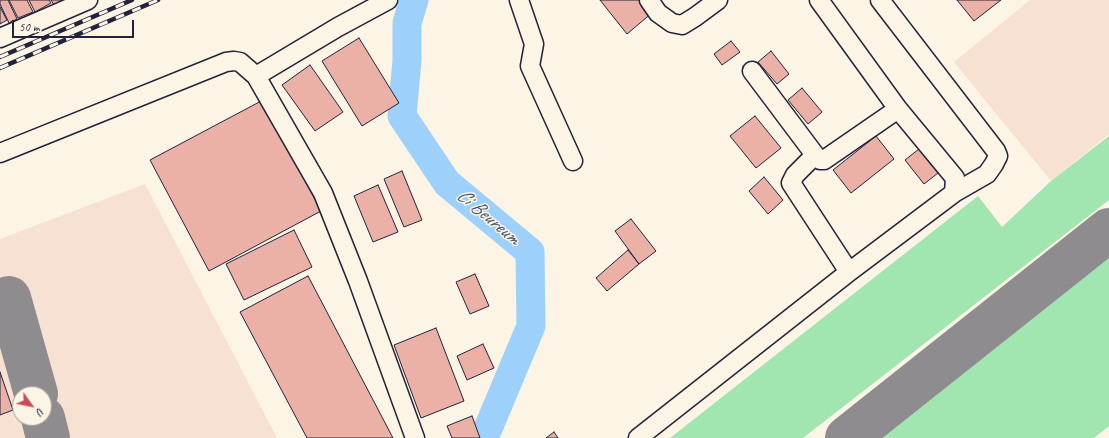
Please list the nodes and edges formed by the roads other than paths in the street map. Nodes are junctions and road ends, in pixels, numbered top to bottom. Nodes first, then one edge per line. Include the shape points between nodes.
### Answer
1 (388, 0) edge
2 (519, 0) edge
3 (649, 0) edge
4 (718, 0) edge
5 (819, 0) edge
6 (880, 0) edge
7 (77, 2) edge
8 (0, 38) edge
9 (752, 71) dead end
10 (256, 76) junction
11 (898, 109) junction
12 (0, 153) edge
13 (815, 155) junction
14 (573, 161) dead end
15 (954, 194) junction
16 (849, 272) junction
17 (415, 438) edge
18 (638, 438) edge

1 - 10 street
2 - 14 street via 534,44 530,66
3 - 4 street via 658,13 672,23 682,25
5 - 11 street
6 - 15 street via 996,150 998,156 987,174
7 - 8 street
9 - 13 street
10 - 12 street via 240,62 226,62
10 - 17 street via 323,193
11 - 13 street via 824,160
11 - 15 street via 954,178
13 - 16 street via 795,175 791,183
15 - 16 street
16 - 18 street

